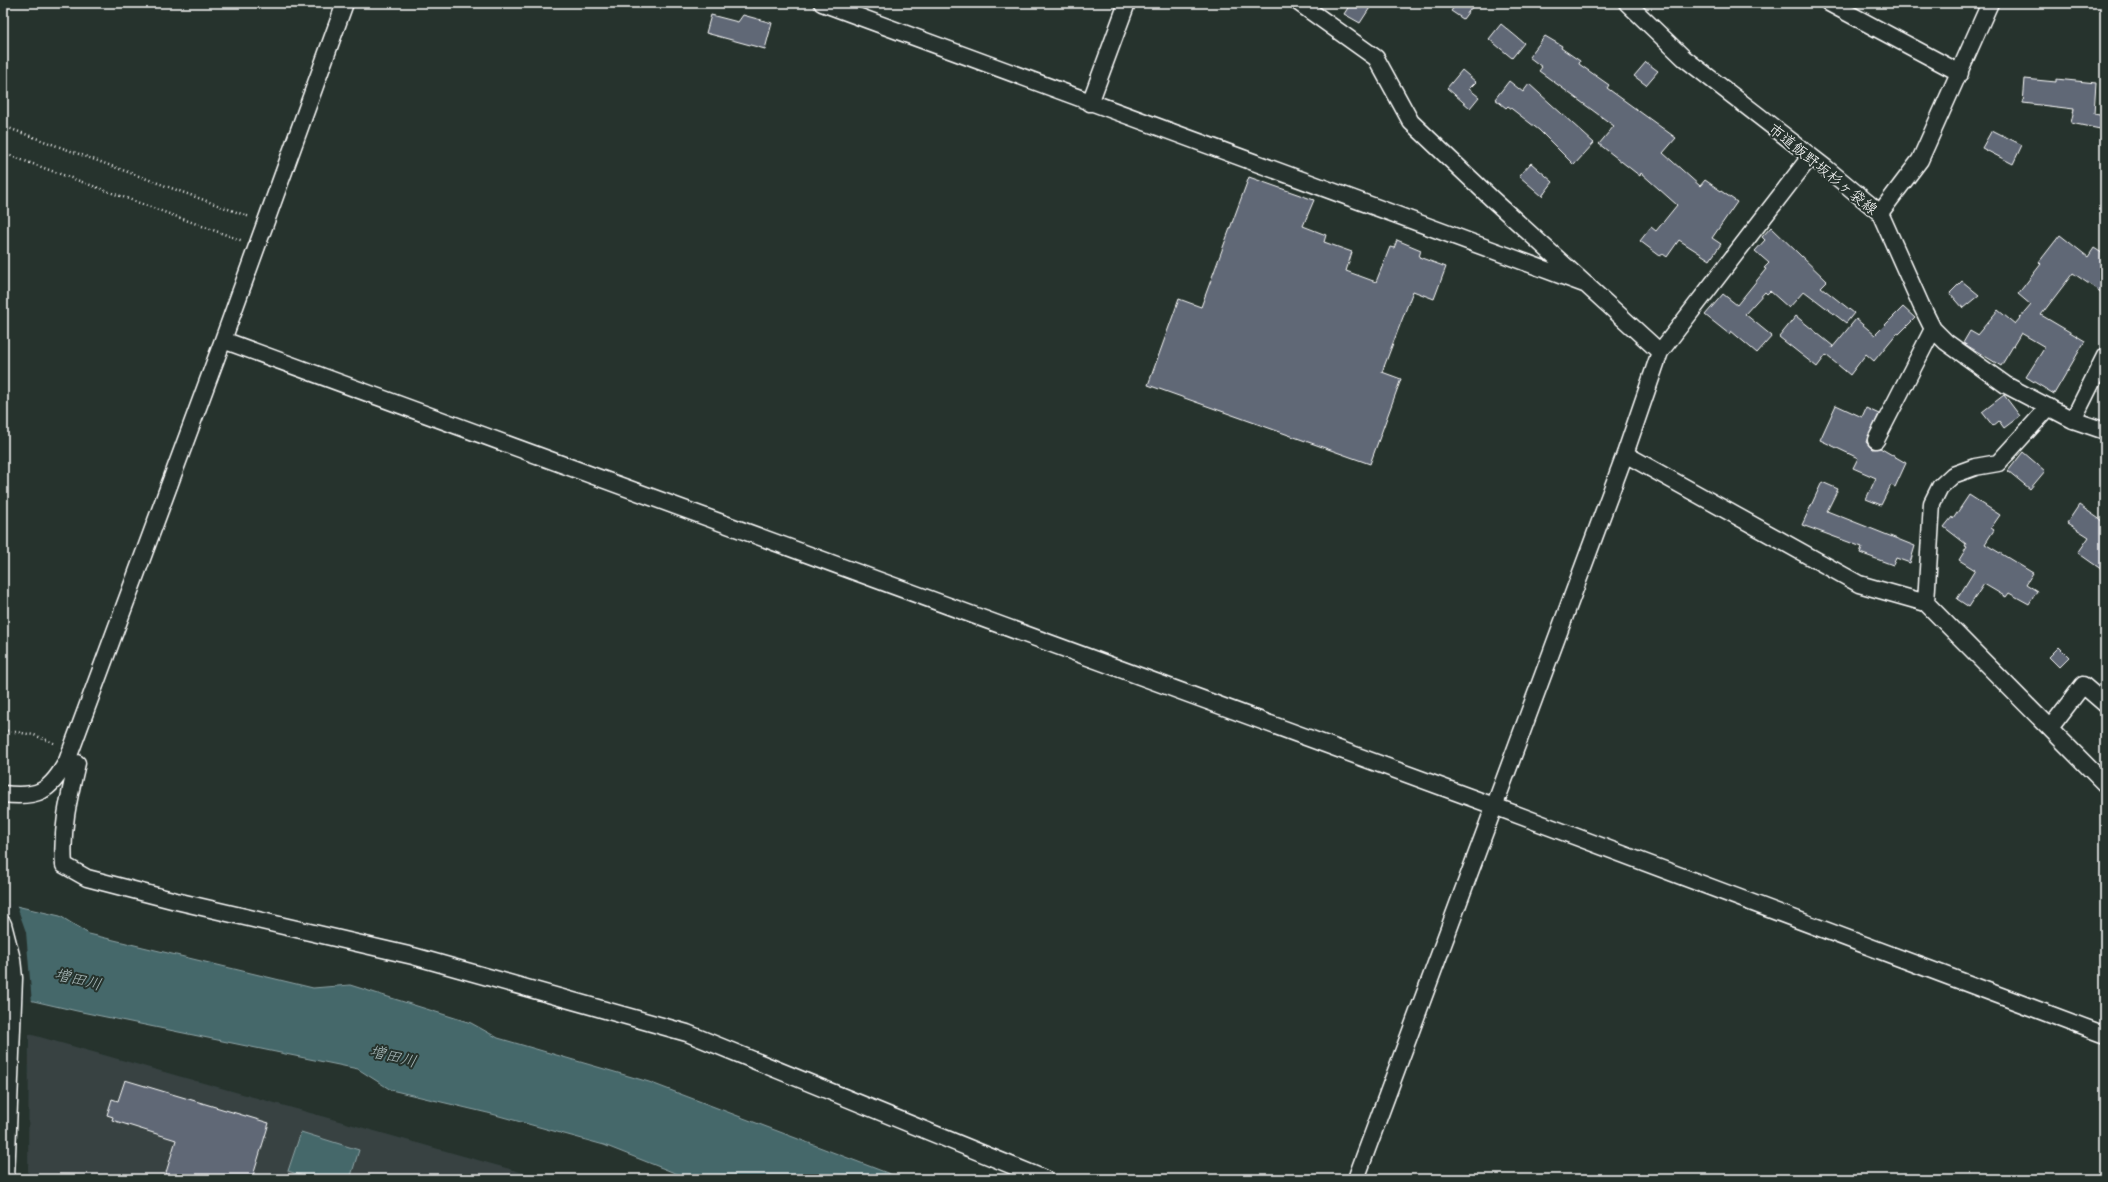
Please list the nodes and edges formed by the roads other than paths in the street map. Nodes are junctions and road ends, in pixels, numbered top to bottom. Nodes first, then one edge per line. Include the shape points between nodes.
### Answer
1 (345, 3) edge
2 (822, 3) edge
3 (1127, 3) edge
4 (1299, 3) edge
5 (1627, 3) edge
6 (1829, 3) edge
7 (1990, 3) edge
8 (1960, 73) junction
9 (1090, 103) junction
10 (1810, 156) junction
11 (1880, 213) junction
12 (1587, 285) junction
13 (1933, 329) junction
14 (223, 340) junction
15 (1660, 352) junction
16 (2105, 356) edge
17 (2049, 407) junction
18 (2073, 420) junction
19 (2105, 431) edge
20 (1876, 440) dead end
21 (1624, 454) junction
22 (1926, 603) junction
23 (2105, 704) edge
24 (2050, 728) junction
25 (69, 756) junction
26 (2105, 784) edge
27 (3, 794) edge
28 (1494, 806) junction
29 (3, 924) edge
30 (2105, 1035) edge
31 (6, 1179) edge
32 (1045, 1179) edge
33 (1356, 1179) edge

1 - 14 street
2 - 9 street
3 - 9 street
4 - 12 street via 1376,58 1411,122
5 - 10 street, 市道飯野坂杉ヶ袋線 via 1684,58
6 - 8 street
7 - 8 street
8 - 11 street via 1920,160
9 - 12 street
10 - 11 street, 市道飯野坂杉ヶ袋線
10 - 15 street
11 - 13 street, 市道飯野坂杉ヶ袋線
12 - 15 street
13 - 17 street, 市道飯野坂杉ヶ袋線 via 1946,342 2006,385
13 - 20 street
14 - 25 street
14 - 28 street
15 - 21 street
16 - 18 street
17 - 18 street, 市道飯野坂杉ヶ袋線
17 - 22 street via 1998,463 1974,467 1953,475 1940,487 1932,503
18 - 19 street, 市道飯野坂杉ヶ袋線
21 - 22 street via 1859,584
21 - 28 street
22 - 24 street
23 - 24 street via 2083,685
24 - 26 street
25 - 27 street via 58,778 46,789 24,796
25 - 32 street via 77,763 65,814 64,865 87,878 413,956 688,1033
28 - 30 street
28 - 33 street
29 - 31 street via 12,958 14,978

